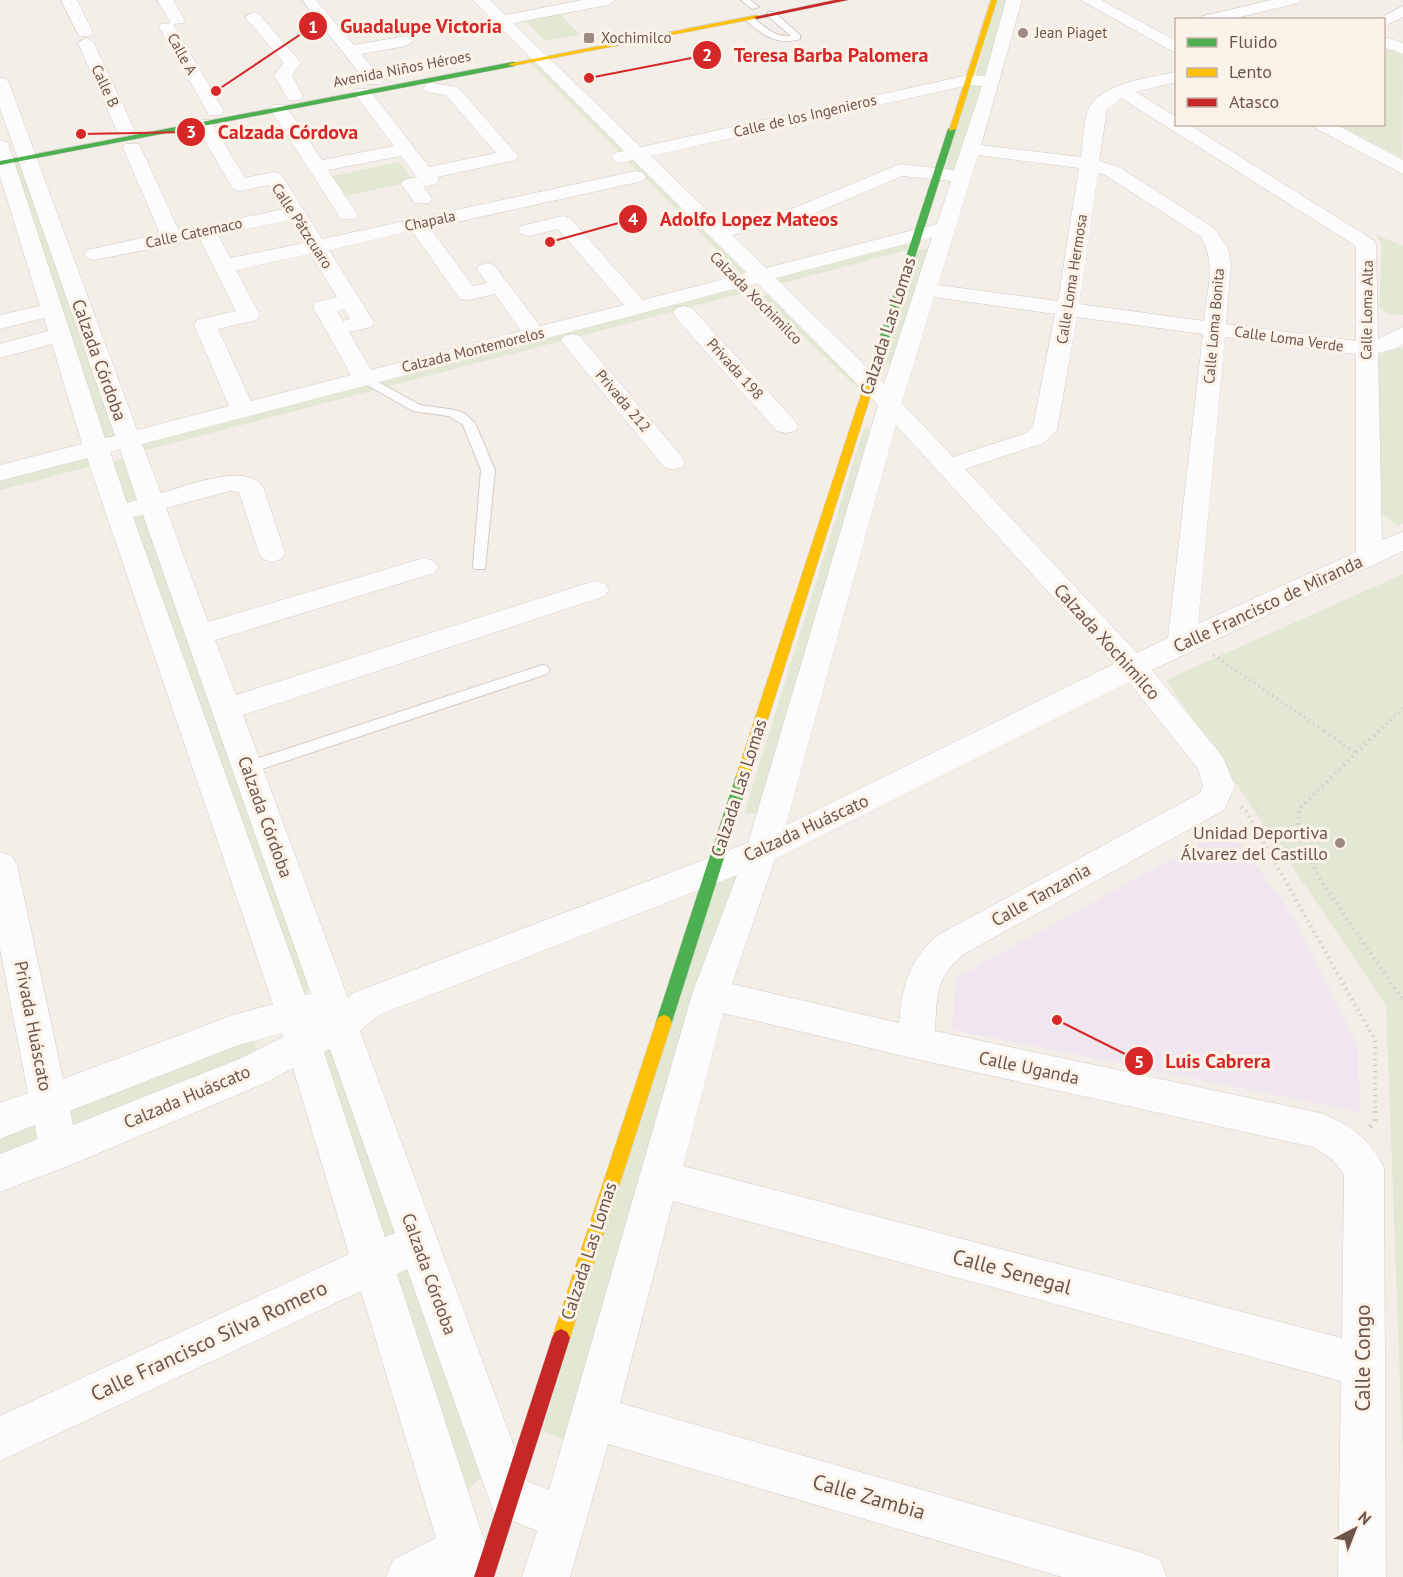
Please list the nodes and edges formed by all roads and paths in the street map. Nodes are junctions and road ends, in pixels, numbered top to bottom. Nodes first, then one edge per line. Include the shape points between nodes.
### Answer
1 (69, 0) edge
2 (165, 0) edge
3 (608, 0) edge
4 (793, 0) edge
5 (845, 0) edge
6 (994, 0) edge
7 (1014, 0) edge
8 (1089, 0) edge
9 (1293, 0) edge
10 (309, 1) edge
11 (475, 4) edge
12 (750, 9) edge
13 (1403, 11) edge
14 (771, 14) junction
15 (253, 17) dead end
16 (1227, 17) edge
17 (501, 20) junction
18 (1385, 20) edge
19 (483, 23) junction
20 (1175, 27) edge
21 (1153, 33) junction
22 (406, 41) dead end
23 (1385, 43) edge
24 (1175, 46) edge
25 (1403, 49) edge
26 (350, 51) junction
27 (527, 56) junction
28 (1175, 77) edge
29 (981, 80) junction
30 (0, 83) edge
31 (368, 87) junction
32 (432, 88) dead end
33 (1122, 91) junction
34 (294, 96) junction
35 (279, 109) junction
36 (209, 118) junction
37 (1175, 124) edge
38 (1178, 126) edge
39 (1325, 126) edge
40 (125, 129) junction
41 (132, 148) dead end
42 (406, 149) junction
43 (8, 155) edge
44 (470, 155) junction
45 (627, 156) junction
46 (1090, 164) junction
47 (317, 167) junction
48 (957, 167) junction
49 (1403, 168) edge
50 (424, 174) junction
51 (636, 177) junction
52 (422, 199) dead end
53 (502, 206) junction
54 (295, 213) junction
55 (348, 215) dead end
56 (417, 224) junction
57 (168, 229) junction
58 (528, 230) junction
59 (200, 232) junction
60 (718, 232) junction
61 (929, 240) junction
62 (560, 243) junction
63 (316, 246) junction
64 (94, 254) dead end
65 (224, 266) junction
66 (54, 274) junction
67 (757, 285) junction
68 (926, 290) junction
69 (638, 308) junction
70 (1067, 310) junction
71 (684, 313) junction
72 (0, 322) edge
73 (56, 323) junction
74 (1214, 329) junction
75 (535, 334) junction
76 (1403, 334) edge
77 (572, 341) junction
78 (1366, 349) junction
79 (0, 351) edge
80 (484, 356) junction
81 (364, 378) junction
82 (870, 382) junction
83 (387, 389) junction
84 (847, 389) dead end
85 (282, 408) junction
86 (243, 410) junction
87 (888, 414) junction
88 (786, 426) dead end
89 (130, 448) junction
90 (98, 456) junction
91 (673, 462) dead end
92 (946, 467) junction
93 (0, 473) edge
94 (0, 491) edge
95 (151, 506) junction
96 (118, 512) junction
97 (1403, 541) edge
98 (272, 553) dead end
99 (1369, 557) junction
100 (480, 566) dead end
101 (424, 567) dead end
102 (595, 590) dead end
103 (198, 635) junction
104 (1182, 643) junction
105 (209, 666) junction
106 (1134, 668) junction
107 (542, 670) dead end
108 (176, 677) junction
109 (1403, 708) edge
110 (225, 710) junction
111 (1356, 753) junction
112 (247, 768) junction
113 (1218, 786) junction
114 (762, 851) junction
115 (0, 865) edge
116 (712, 870) junction
117 (710, 994) junction
118 (1403, 1000) edge
119 (346, 1011) junction
120 (298, 1029) junction
121 (916, 1043) junction
122 (48, 1103) junction
123 (0, 1121) edge
124 (1346, 1146) junction
125 (59, 1151) junction
126 (0, 1173) edge
127 (660, 1179) junction
128 (418, 1243) junction
129 (373, 1264) junction
130 (1364, 1365) junction
131 (594, 1418) junction
132 (0, 1439) edge
133 (510, 1497) junction
134 (564, 1519) junction
135 (473, 1567) edge
136 (410, 1577) edge
137 (546, 1577) edge
138 (1143, 1577) edge
139 (1362, 1577) edge

1 - 40 street, Calle B
2 - 36 street, Calle A
3 - 17 street
4 - 12 street, Avenida Niños Héroes
5 - 14 street, Avenida Niños Héroes
6 - 29 street, Calzada Las Lomas
7 - 29 street, Calzada Las Lomas
8 - 21 street
9 - 16 street
10 - 26 street
11 - 17 street, Calzada Xochimilco
11 - 19 street, Calzada Xochimilco
12 - 14 street, Avenida Niños Héroes
12 - 14 lane via 776,39 797,37
12 - 27 street, Avenida Niños Héroes
13 - 18 street
15 - 34 street via 293,63 283,75
17 - 19 street
17 - 27 street, Calzada Xochimilco
19 - 27 street, Calzada Xochimilco
20 - 21 street
21 - 24 street
22 - 26 street
23 - 25 street
26 - 31 street
27 - 31 street, Avenida Niños Héroes
27 - 45 street, Calzada Xochimilco
28 - 33 street, Calle Loma Hermosa
29 - 45 street, Calle de los Ingenieros
29 - 48 street, Calzada Las Lomas
29 - 48 street, Calzada Las Lomas
30 - 43 street, Calzada Córdoba
31 - 34 street, Avenida Niños Héroes
31 - 35 street, Avenida Niños Héroes
31 - 42 street
32 - 44 street via 452,91 495,140
33 - 37 street, Calle Loma Alta
33 - 46 street, Calle Loma Hermosa via 1103,100 1098,108
34 - 36 street, Avenida Niños Héroes
35 - 36 street, Avenida Niños Héroes
35 - 47 street
36 - 40 street, Avenida Niños Héroes
36 - 43 street, Avenida Niños Héroes
36 - 54 street, Calle Pátzcuaro via 240,185 274,178
38 - 78 street, Calle Loma Alta via 1364,242 1368,250
39 - 49 street
40 - 43 street, Avenida Niños Héroes
41 - 57 street
42 - 47 street
42 - 50 street
43 - 66 street, Calzada Córdoba
44 - 50 street
44 - 53 street via 478,187
45 - 51 street, Calzada Xochimilco
45 - 60 street, Calzada Xochimilco
46 - 48 street, Calle Loma Bonita
46 - 70 street, Calle Loma Hermosa
46 - 74 street, Calle Loma Bonita via 1126,177 1201,228 1215,243 1221,264
47 - 55 street
48 - 60 street, Calle Loma Bonita via 900,170 801,212
48 - 61 street, Calzada Las Lomas
50 - 52 street via 429,180 411,184
51 - 53 street, Chapala
51 - 67 street, Calzada Xochimilco
53 - 56 street, Chapala
53 - 58 street
54 - 59 street, Calle Catemaco
54 - 63 street, Calle Pátzcuaro
56 - 63 street, Chapala
56 - 75 street via 454,276 486,268
57 - 59 street, Calle Catemaco
57 - 64 street, Calle Catemaco
58 - 62 street
58 - 62 street via 563,222
59 - 65 street
60 - 67 street, Calzada Xochimilco
61 - 67 street, Calzada Montemorelos
61 - 68 street, Calzada Las Lomas
61 - 82 street, Calzada Las Lomas
62 - 69 street
63 - 65 street, Chapala
63 - 81 street, Calle Pátzcuaro via 350,301 324,307
65 - 86 street via 249,315 205,325
66 - 73 street, Calzada Córdoba
66 - 89 street, Calzada Córdoba
67 - 69 street, Calzada Montemorelos
67 - 71 street, Calzada Montemorelos
67 - 82 street, Calzada Xochimilco
68 - 70 street, Calle Loma Verde
68 - 87 street, Calzada Las Lomas
69 - 75 street, Calzada Montemorelos
70 - 74 street, Calle Loma Verde
70 - 92 street, Calle Loma Hermosa via 1043,433
71 - 77 street, Calzada Montemorelos
71 - 88 street, Privada 198
72 - 73 street
73 - 79 street
73 - 90 street, Calzada Córdoba
74 - 78 street, Calle Loma Verde
74 - 104 street, Calle Loma Bonita
75 - 80 street, Calzada Montemorelos
76 - 78 street via 1387,344
77 - 80 street, Calzada Montemorelos
77 - 91 street, Privada 212
78 - 99 street, Calle Loma Alta
80 - 81 street, Calzada Montemorelos
80 - 83 street, Calzada Montemorelos
81 - 83 lane
81 - 85 street, Calzada Montemorelos
82 - 87 street, Calzada Xochimilco
83 - 85 street, Calzada Montemorelos
83 - 100 lane via 417,408 451,413 469,423 488,470
84 - 87 street, Calzada Xochimilco
85 - 86 street, Calzada Montemorelos
85 - 89 street, Calzada Montemorelos
86 - 89 street, Calzada Montemorelos
87 - 92 street, Calzada Xochimilco
87 - 114 street, Calzada Las Lomas
87 - 116 street, Calzada Las Lomas
89 - 90 street, Calzada Montemorelos
89 - 95 street, Calzada Córdoba
90 - 93 street, Calzada Montemorelos
90 - 94 street, Calzada Montemorelos
90 - 96 street, Calzada Córdoba
92 - 106 street, Calzada Xochimilco
95 - 96 street
95 - 98 street via 229,483 246,484
95 - 103 street, Calzada Córdoba
96 - 108 street, Calzada Córdoba
97 - 99 street, Calle Francisco de Miranda
99 - 104 street, Calle Francisco de Miranda
101 - 103 street
102 - 110 street
103 - 105 street, Calzada Córdoba
104 - 106 street, Calle Francisco de Miranda
104 - 111 path via 1207,652
105 - 108 street
105 - 110 street, Calzada Córdoba
106 - 113 street, Calzada Xochimilco via 1212,765
106 - 114 street, Calzada Huáscato
107 - 112 lane
108 - 120 street, Calzada Córdoba
109 - 111 path
110 - 112 street, Calzada Córdoba
111 - 118 path via 1299,809 1298,833 1319,879
112 - 119 street, Calzada Córdoba
113 - 121 street, Calle Tanzania via 1213,801 934,957 923,977
113 - 124 path via 1246,811 1375,1040 1375,1122
114 - 116 street, Calzada Huáscato
114 - 117 street, Calzada Las Lomas
115 - 122 street, Privada Huáscato
116 - 119 street, Calzada Huáscato
116 - 133 street, Calzada Las Lomas
117 - 121 street, Calle Uganda
117 - 127 street, Calzada Las Lomas
119 - 120 street, Calzada Huáscato
119 - 128 street, Calzada Córdoba
120 - 122 street, Calzada Huáscato via 233,1031
120 - 125 street, Calzada Huáscato via 252,1071
120 - 129 street, Calzada Córdoba
121 - 124 street, Calle Uganda via 1320,1131
122 - 123 street, Calzada Huáscato
122 - 125 street, Privada Huáscato
124 - 130 street, Calle Congo via 1364,1168
125 - 126 street, Calzada Huáscato
127 - 130 street, Calle Senegal
127 - 131 street, Calzada Las Lomas
128 - 129 street, Calle Francisco Silva Romero
128 - 133 street, Calzada Córdoba
129 - 132 street, Calle Francisco Silva Romero
129 - 135 street, Calzada Córdoba
130 - 139 street, Calle Congo
131 - 134 street, Calzada Las Lomas
131 - 138 street, Calle Zambia
133 - 134 street
133 - 135 street, Calzada Las Lomas
134 - 137 street, Calzada Las Lomas
135 - 136 street

